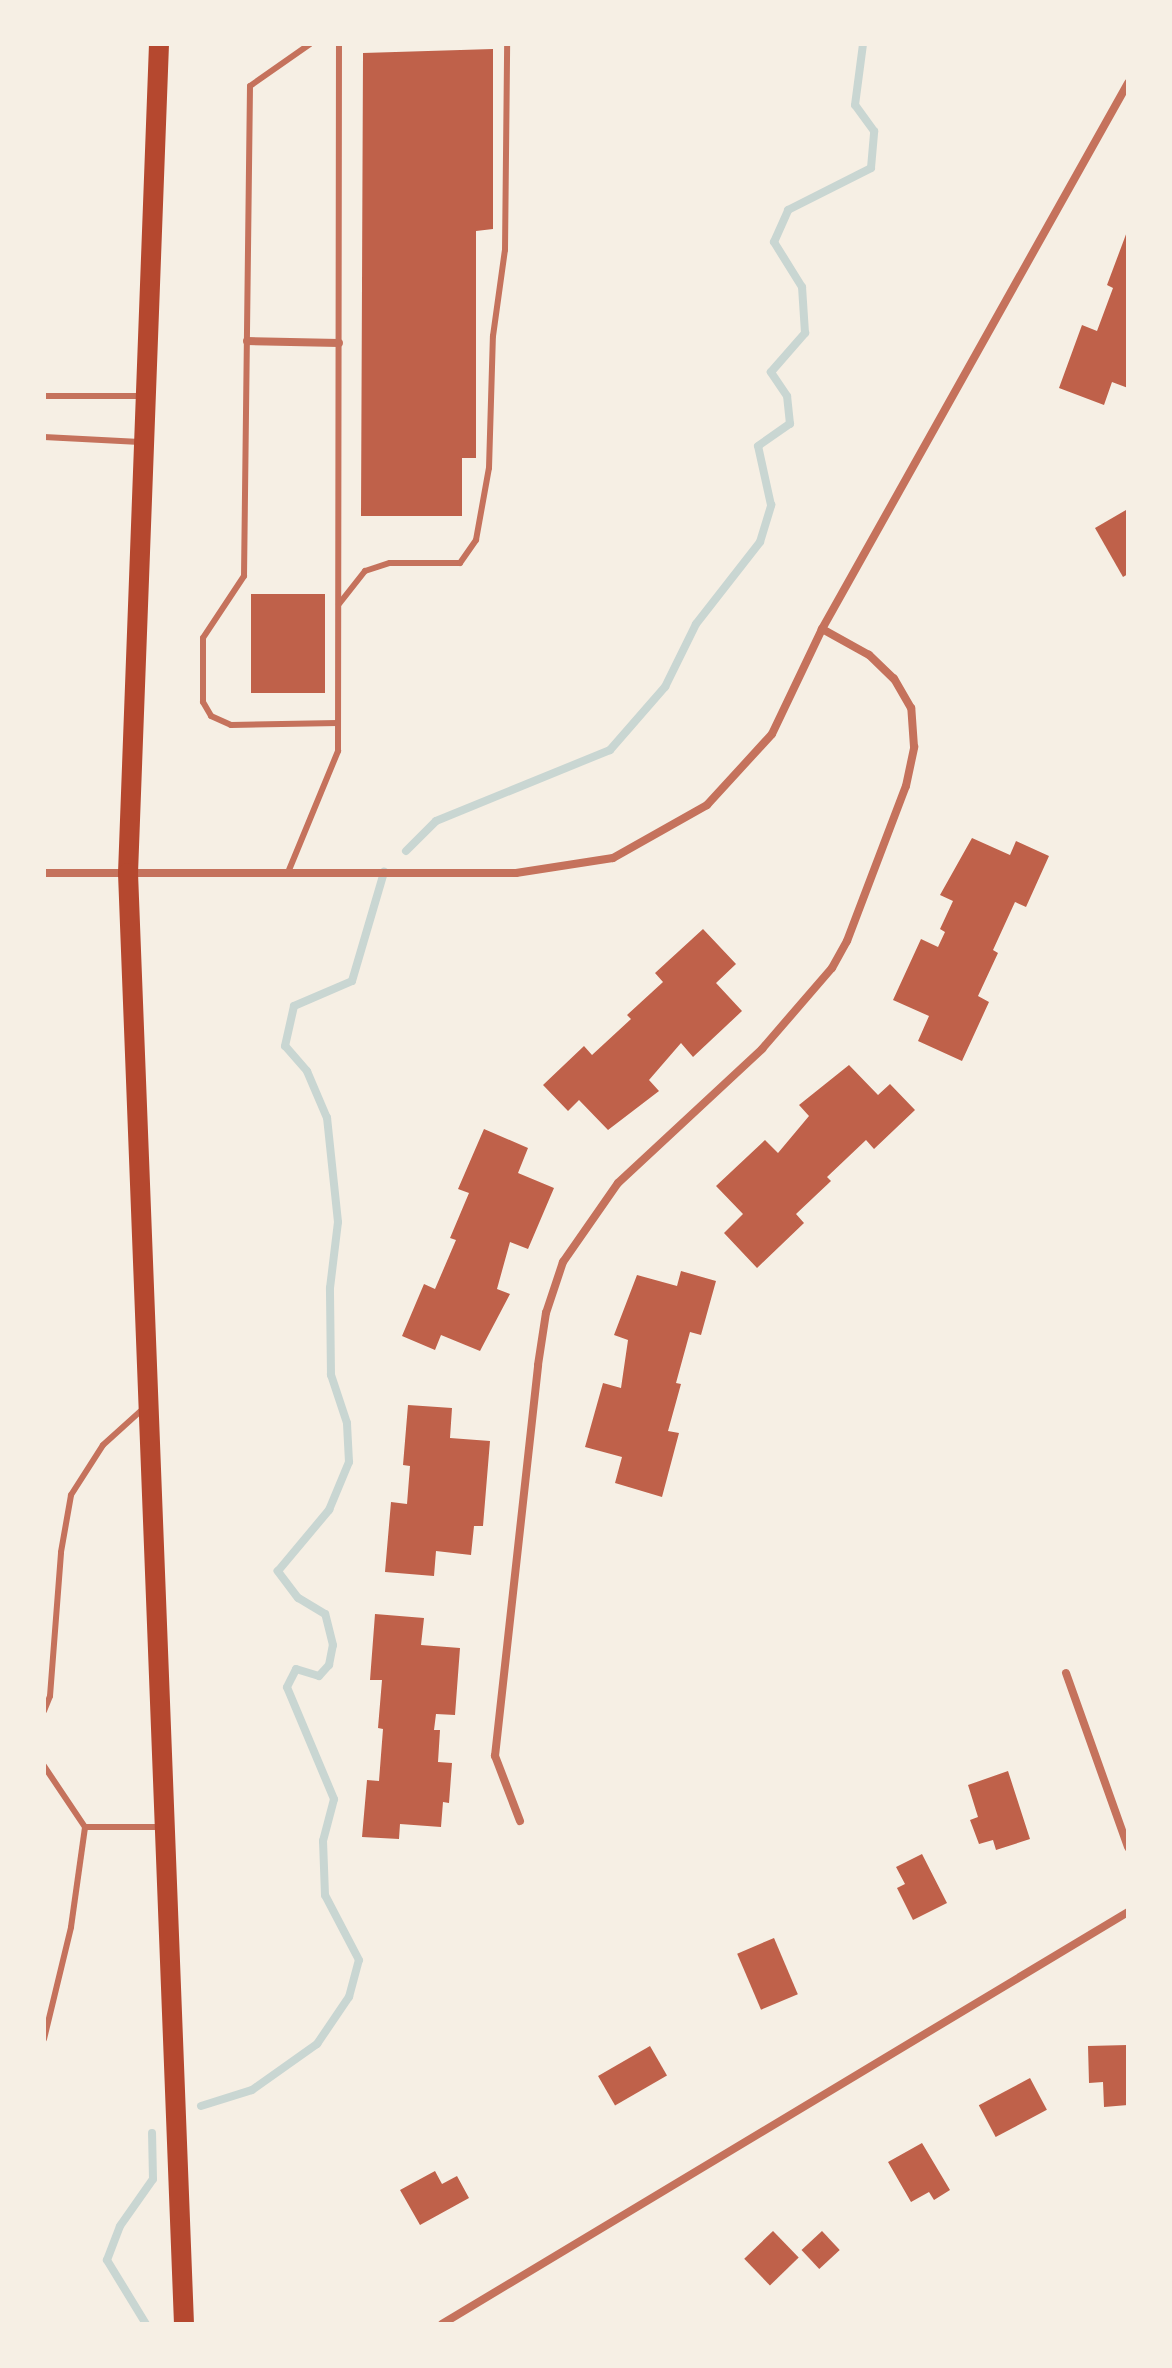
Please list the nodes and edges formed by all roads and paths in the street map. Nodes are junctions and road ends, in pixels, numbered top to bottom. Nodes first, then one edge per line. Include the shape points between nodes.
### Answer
1 (159, 44) edge
2 (310, 44) edge
3 (339, 44) edge
4 (507, 44) edge
5 (1128, 83) edge
6 (1119, 100) junction
7 (1128, 105) edge
8 (247, 341) junction
9 (339, 343) junction
10 (44, 396) edge
11 (143, 396) junction
12 (44, 437) edge
13 (141, 442) junction
14 (338, 606) junction
15 (822, 629) junction
16 (338, 723) junction
17 (289, 870) junction
18 (44, 873) edge
19 (128, 873) junction
20 (146, 1406) junction
21 (1066, 1673) dead end
22 (44, 1711) edge
23 (44, 1766) edge
24 (520, 1821) dead end
25 (85, 1827) junction
26 (164, 1827) junction
27 (1128, 1847) edge
28 (1128, 1912) edge
29 (44, 2039) edge
30 (184, 2324) edge
31 (442, 2324) edge

1 - 11 main road
2 - 8 lane via 250,86
3 - 9 lane
4 - 14 lane via 505,250 493,336 489,468 476,540 460,563 390,563 365,571
5 - 6 street
6 - 7 street
6 - 15 street
8 - 9 street
8 - 16 lane via 244,576 203,638 203,702 211,716 231,725
9 - 14 lane
10 - 11 lane
11 - 13 main road
12 - 13 lane
13 - 19 main road
14 - 16 lane
15 - 17 street via 772,734 707,805 613,858 516,873
15 - 24 street via 869,655 894,679 911,708 914,747 906,786 832,968 762,1049 618,1183 563,1262 546,1313 538,1365 495,1756
16 - 17 lane via 338,751
17 - 19 street
18 - 19 street
19 - 20 main road
20 - 22 lane via 103,1445 71,1495 61,1552 50,1696
20 - 26 main road
21 - 27 street
23 - 25 lane
25 - 26 lane
25 - 29 lane via 71,1927
26 - 30 main road
28 - 31 street

